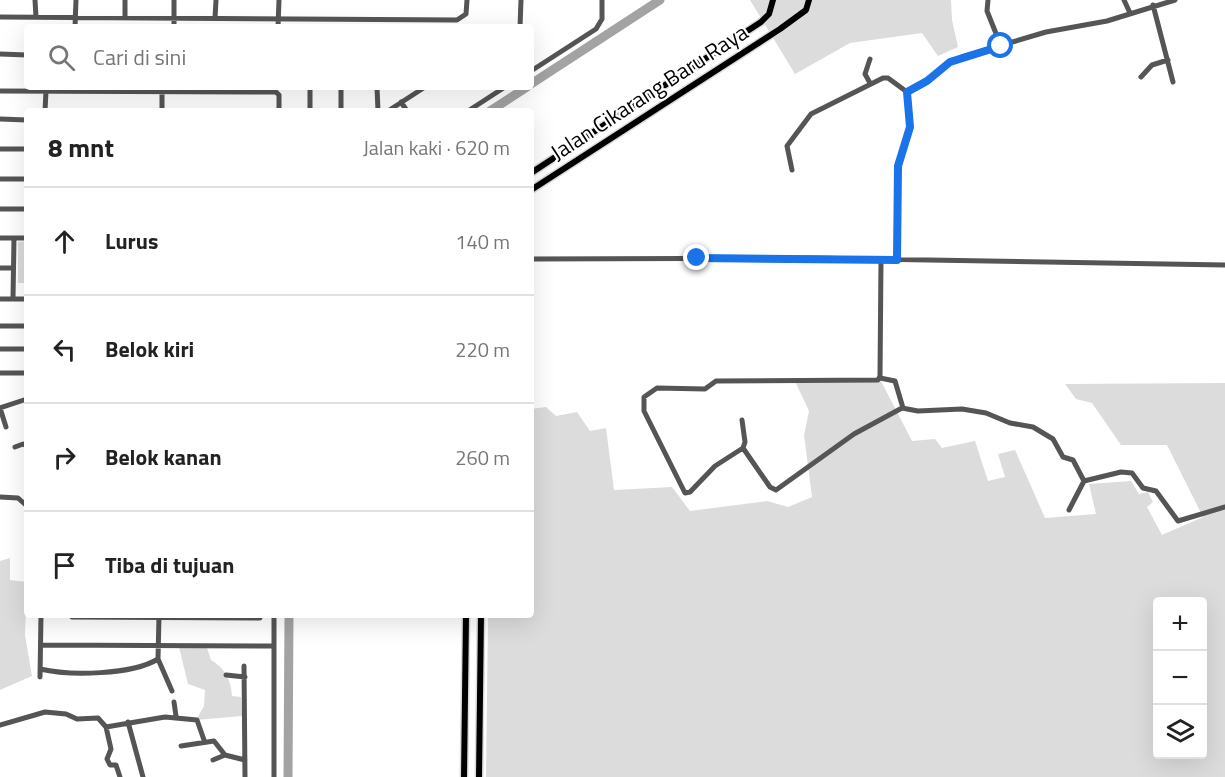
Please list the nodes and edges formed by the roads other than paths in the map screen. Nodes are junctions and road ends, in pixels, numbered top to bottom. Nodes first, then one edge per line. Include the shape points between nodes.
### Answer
1 (35, 0) edge
2 (76, 0) edge
3 (125, 0) edge
4 (174, 0) edge
5 (216, 0) edge
6 (279, 0) edge
7 (467, 0) edge
8 (521, 0) edge
9 (602, 0) edge
10 (773, 0) edge
11 (780, 0) edge
12 (804, 0) edge
13 (809, 0) edge
14 (988, 0) edge
15 (1124, 0) edge
16 (1175, 0) edge
17 (1153, 5) junction
18 (806, 10) junction
19 (1130, 12) junction
20 (769, 14) junction
21 (0, 17) edge
22 (36, 17) junction
23 (75, 17) junction
24 (125, 18) junction
25 (174, 18) junction
26 (215, 18) junction
27 (278, 19) junction
28 (75, 24) edge
29 (174, 24) edge
30 (278, 24) edge
31 (520, 24) edge
32 (1001, 46) junction
33 (0, 54) edge
34 (24, 55) edge
35 (870, 59) dead end
36 (1168, 60) junction
37 (534, 69) edge
38 (1140, 77) dead end
39 (1173, 82) dead end
40 (870, 83) junction
41 (310, 90) edge
42 (341, 90) edge
43 (377, 90) edge
44 (420, 90) edge
45 (500, 90) edge
46 (0, 91) edge
47 (46, 91) junction
48 (162, 92) junction
49 (907, 92) junction
50 (401, 102) junction
51 (45, 108) edge
52 (162, 108) edge
53 (279, 108) edge
54 (310, 108) edge
55 (341, 108) edge
56 (378, 108) edge
57 (392, 108) edge
58 (405, 108) edge
59 (473, 108) edge
60 (0, 119) edge
61 (24, 120) edge
62 (0, 149) edge
63 (24, 149) edge
64 (534, 170) edge
65 (792, 170) dead end
66 (0, 179) edge
67 (24, 179) edge
68 (534, 188) edge
69 (0, 209) edge
70 (24, 209) edge
71 (0, 238) edge
72 (14, 238) junction
73 (24, 238) edge
74 (534, 259) edge
75 (881, 260) junction
76 (897, 260) junction
77 (1225, 265) edge
78 (0, 268) edge
79 (14, 268) junction
80 (0, 299) edge
81 (13, 299) junction
82 (24, 299) edge
83 (0, 326) edge
84 (24, 326) edge
85 (0, 349) edge
86 (24, 350) edge
87 (0, 373) edge
88 (24, 373) edge
89 (880, 378) junction
90 (24, 400) edge
91 (0, 408) edge
92 (903, 408) junction
93 (742, 420) dead end
94 (6, 427) dead end
95 (24, 445) edge
96 (15, 447) dead end
97 (742, 448) junction
98 (1084, 481) junction
99 (0, 497) edge
100 (24, 503) edge
101 (1225, 507) edge
102 (1069, 510) dead end
103 (41, 618) edge
104 (159, 618) edge
105 (274, 618) edge
106 (466, 618) edge
107 (481, 618) edge
108 (41, 645) junction
109 (159, 645) junction
110 (274, 646) junction
111 (158, 659) junction
112 (244, 666) dead end
113 (40, 669) junction
114 (226, 675) dead end
115 (40, 677) dead end
116 (244, 677) junction
117 (172, 691) dead end
118 (480, 698) junction
119 (465, 699) junction
120 (174, 702) dead end
121 (176, 716) junction
122 (128, 722) junction
123 (0, 725) edge
124 (106, 727) junction
125 (204, 740) junction
126 (181, 746) dead end
127 (225, 755) junction
128 (213, 760) dead end
129 (245, 760) junction
130 (120, 777) edge
131 (143, 777) edge
132 (245, 777) edge
133 (274, 777) edge
134 (464, 777) edge
135 (479, 777) edge

1 - 22 street
2 - 23 street
3 - 24 street
4 - 25 street
5 - 26 street
6 - 27 street
7 - 27 street via 466,14 457,20
8 - 31 street
9 - 37 street via 602,19 596,29
10 - 20 main road, Jalan Cikarang Baru Raya
11 - 20 main road
12 - 18 main road
13 - 18 main road
14 - 32 street via 987,11
15 - 19 street
16 - 17 street
17 - 19 street
17 - 36 street
18 - 68 main road, Jalan Cikarang Baru Raya
19 - 32 street
20 - 64 main road, Jalan Cikarang Baru Raya
21 - 22 street
22 - 23 street
23 - 24 street
23 - 28 street
24 - 25 street
25 - 26 street
25 - 29 street
26 - 27 street
27 - 30 street
32 - 49 street via 950,62
33 - 34 street
35 - 40 street via 864,74
36 - 38 street via 1152,65
36 - 39 street
40 - 49 street via 888,78
40 - 65 street via 807,118 787,146
41 - 54 street
42 - 55 street
43 - 56 street
44 - 50 street
45 - 59 street
46 - 47 street
47 - 48 street
47 - 51 street
48 - 52 street
48 - 53 street via 277,92
49 - 76 street via 910,127 898,166
50 - 57 street
50 - 58 street
60 - 61 street
62 - 63 street
66 - 67 street
69 - 70 street
71 - 72 street
72 - 73 street
72 - 79 street
74 - 75 street
75 - 76 street
75 - 89 street
76 - 77 street
78 - 79 street
79 - 81 street
80 - 81 street
81 - 82 street
83 - 84 street
85 - 86 street
87 - 88 street
89 - 92 street via 895,381
89 - 97 street via 716,381 705,389 657,388 644,396 644,411 685,493
90 - 91 street
91 - 94 street
92 - 97 street via 854,434 776,490
92 - 98 street via 962,409 1033,427 1053,440 1063,457 1073,460
93 - 97 street
95 - 96 street
98 - 101 street via 1132,473 1142,488 1155,491 1178,521
98 - 102 street
99 - 100 street via 18,498
103 - 108 street
104 - 109 street
105 - 110 street
106 - 119 main road
107 - 118 main road
108 - 109 street
108 - 113 street
109 - 110 street
109 - 111 street
110 - 133 street
111 - 113 street via 136,668 112,671
111 - 117 street
112 - 116 street
113 - 115 street
114 - 116 street
116 - 129 street
118 - 119 main road
118 - 135 main road
119 - 134 main road
120 - 121 street
121 - 122 street
121 - 125 street via 197,720
122 - 124 street
122 - 131 street
123 - 124 street via 45,712 77,719 99,718
124 - 130 street via 111,749 108,759 110,765 116,765
125 - 126 street
125 - 127 street via 216,741
127 - 128 street
127 - 129 street
129 - 132 street

